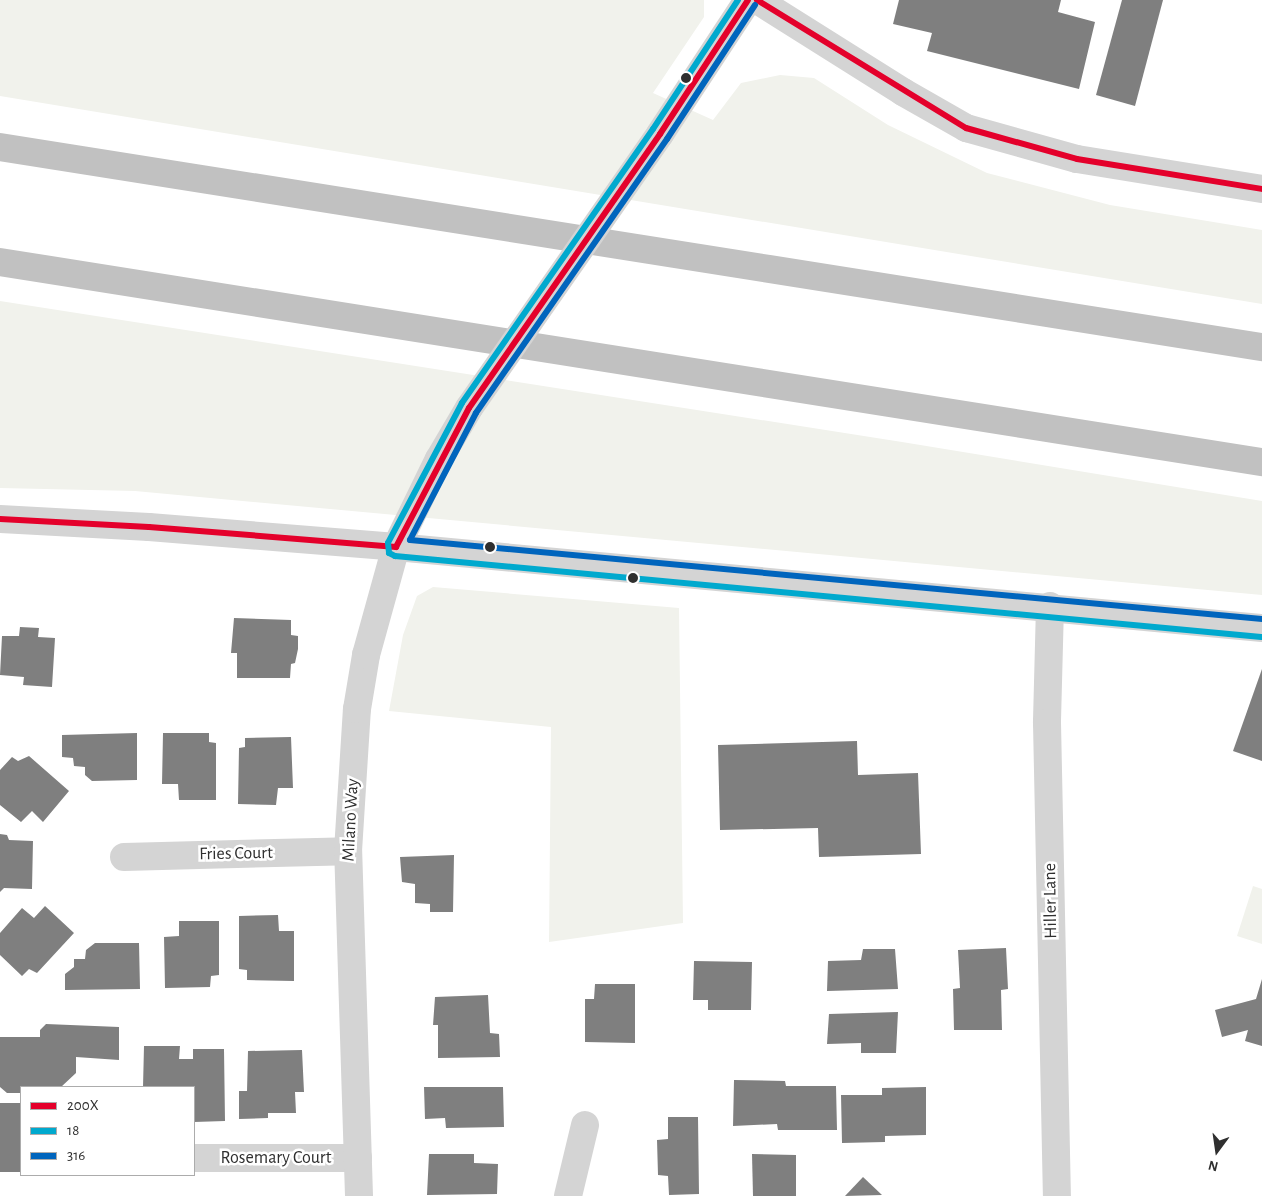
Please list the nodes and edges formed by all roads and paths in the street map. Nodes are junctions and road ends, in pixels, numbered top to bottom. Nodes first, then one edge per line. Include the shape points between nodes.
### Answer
1 (748, 0) edge
2 (757, 0) edge
3 (0, 147) edge
4 (1262, 189) edge
5 (0, 262) edge
6 (1262, 347) edge
7 (1262, 462) edge
8 (0, 519) edge
9 (396, 547) junction
10 (1050, 606) junction
11 (1262, 628) edge
12 (348, 852) junction
13 (124, 857) dead end
14 (585, 1125) dead end
15 (195, 1158) edge
16 (358, 1158) junction
17 (359, 1196) edge
18 (568, 1196) edge
19 (1057, 1196) edge

1 - 9 street, Milano Way, bridge via 660,134 469,408
2 - 4 street via 966,128 1077,160
3 - 6 highway
5 - 7 highway
8 - 9 street via 149,526
9 - 10 street
9 - 12 street, Milano Way via 366,655 358,700
10 - 11 street
10 - 19 street, Hiller Lane via 1047,723
12 - 13 street, Fries Court
12 - 16 street, Milano Way
14 - 18 street
15 - 16 street, Rosemary Court
16 - 17 street, Milano Way

